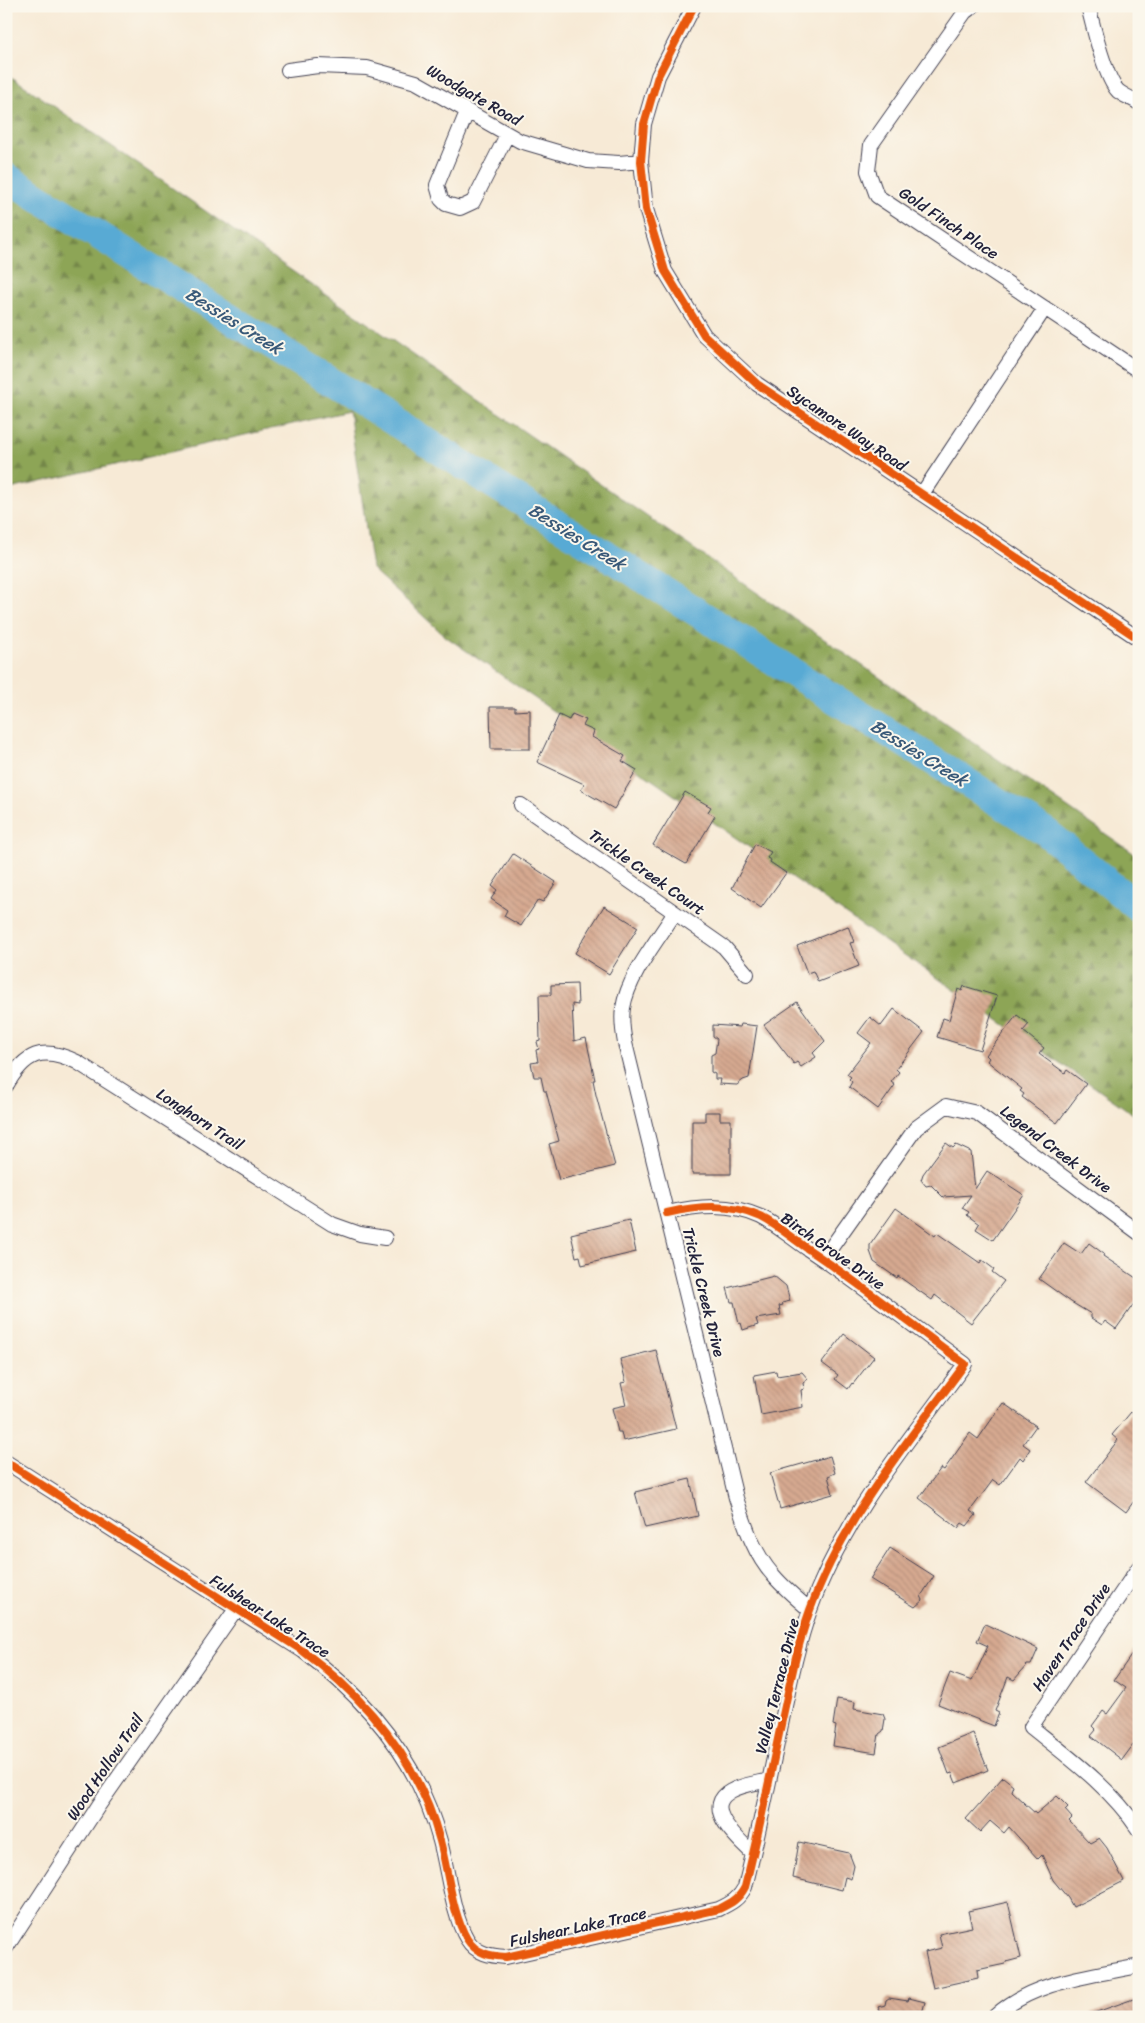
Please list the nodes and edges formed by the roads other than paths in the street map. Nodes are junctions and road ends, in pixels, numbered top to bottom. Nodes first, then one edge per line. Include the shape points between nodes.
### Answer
1 (694, 6) edge
2 (973, 6) edge
3 (1088, 6) edge
4 (288, 70) dead end
5 (1139, 103) edge
6 (467, 112) junction
7 (507, 134) junction
8 (641, 161) junction
9 (1045, 308) junction
10 (1139, 371) edge
11 (922, 494) junction
12 (1139, 639) edge
13 (521, 806) dead end
14 (674, 914) junction
15 (747, 974) dead end
16 (6, 1086) edge
17 (667, 1213) junction
18 (1139, 1233) edge
19 (385, 1238) dead end
20 (823, 1259) junction
21 (965, 1364) joint
22 (6, 1462) edge
23 (1139, 1567) edge
24 (236, 1609) junction
25 (810, 1610) junction
26 (769, 1780) junction
27 (1139, 1830) edge
28 (753, 1854) junction
29 (732, 1903) joint
30 (6, 1948) edge
31 (1139, 1966) edge
32 (994, 2017) edge

1 - 8 street, Sycamore Way Road via 658,76 644,124
2 - 9 street, Gold Finch Place via 965,12 871,146 868,171 877,196
3 - 5 street via 1106,68 1118,90
4 - 6 street, Woodgate Road via 318,66 367,68 416,82
6 - 7 street, Woodgate Road
6 - 7 street via 438,185 441,199 446,204 460,208 473,202
7 - 8 street, Woodgate Road via 520,141 588,161
8 - 11 street, Sycamore Way Road via 646,209 664,271 704,335 757,384
9 - 10 street, Gold Finch Place
9 - 11 street
11 - 12 street, Sycamore Way Road
13 - 14 street, Trickle Creek Court
14 - 15 street, Trickle Creek Court via 724,947
14 - 17 street, Trickle Creek Drive via 634,977 623,1010 625,1043
16 - 19 street, Longhorn Trail via 26,1059 42,1053 60,1054 332,1224 360,1234
17 - 20 street, Birch Grove Drive via 714,1206 761,1217
17 - 25 street, Trickle Creek Drive via 744,1521 753,1544 772,1575
18 - 20 street, Legend Creek Drive via 977,1113 946,1106 916,1128
20 - 21 street, Birch Grove Drive
21 - 25 street, Valley Terrace Drive via 873,1490 846,1533
22 - 24 street, Fulshear Lake Trace
23 - 27 street, Haven Trace Drive via 1032,1727 1110,1794
24 - 29 street, Fulshear Lake Trace via 328,1670 371,1712 394,1742 432,1816 459,1922 477,1951 506,1957 719,1910
24 - 30 street, Wood Hollow Trail via 99,1805
25 - 26 street, Valley Terrace Drive via 794,1661
26 - 28 street, Valley Terrace Drive
26 - 28 street, Valley Terrace Drive via 731,1790 719,1808 721,1818
28 - 29 street, Valley Terrace Drive via 745,1887
31 - 32 street via 1051,1984 1007,2005

